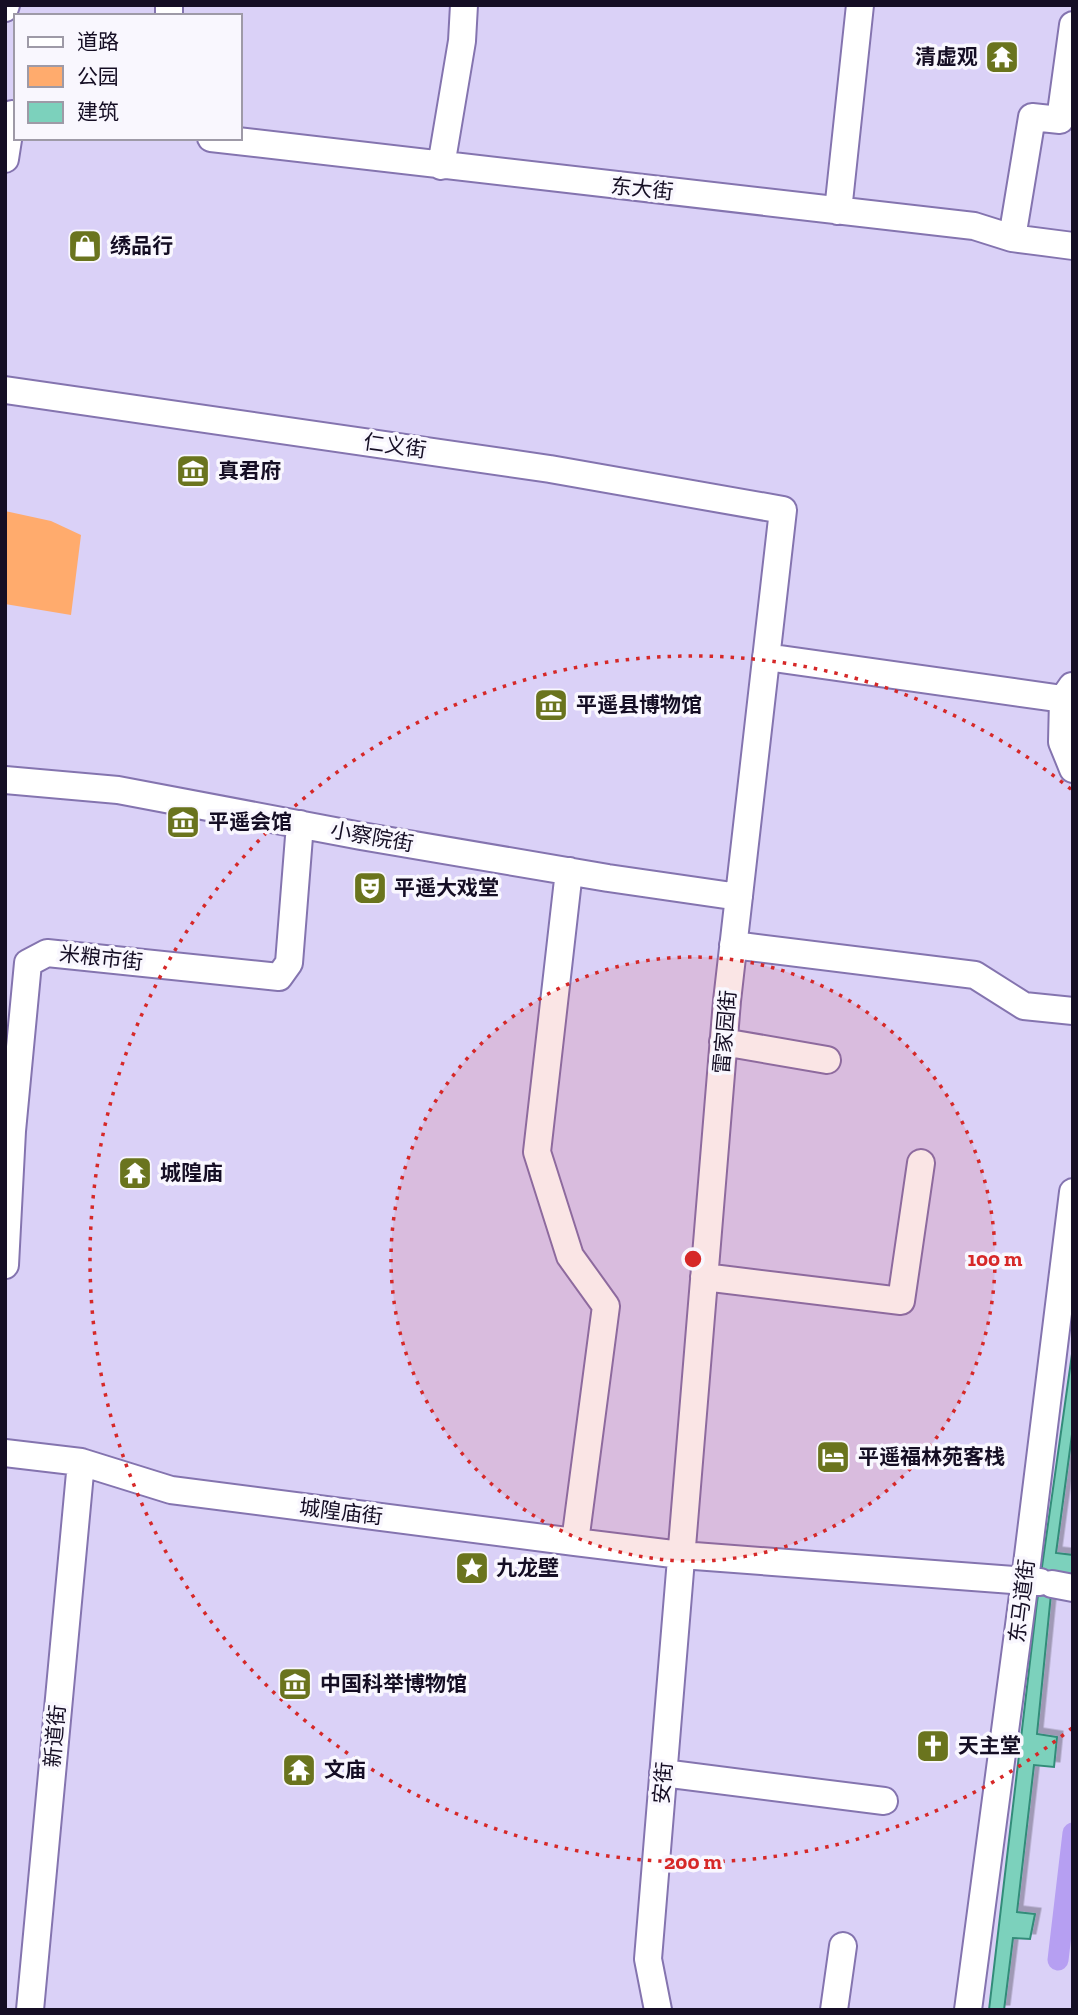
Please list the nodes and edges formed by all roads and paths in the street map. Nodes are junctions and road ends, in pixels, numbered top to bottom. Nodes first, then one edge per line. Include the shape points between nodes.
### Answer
1 (464, 5) edge
2 (860, 5) edge
3 (1073, 25) edge
4 (11, 114) edge
5 (227, 140) edge
6 (5, 159) edge
7 (441, 166) junction
8 (838, 211) junction
9 (1012, 238) junction
10 (1073, 246) edge
11 (5, 390) edge
12 (783, 510) joint
13 (766, 657) junction
14 (1068, 692) edge
15 (1073, 769) edge
16 (5, 780) edge
17 (300, 824) junction
18 (569, 872) junction
19 (739, 897) junction
20 (733, 945) junction
21 (1073, 1011) edge
22 (723, 1042) junction
23 (827, 1060) dead end
24 (9, 1131) edge
25 (921, 1163) dead end
26 (1073, 1192) edge
27 (5, 1265) edge
28 (704, 1276) junction
29 (5, 1453) edge
30 (81, 1462) junction
31 (575, 1542) junction
32 (681, 1555) junction
33 (1047, 1584) edge
34 (663, 1773) junction
35 (884, 1801) dead end
36 (843, 1946) dead end
37 (30, 2010) edge
38 (658, 2010) edge
39 (834, 2010) edge
40 (968, 2010) edge

1 - 7 street
2 - 8 street
3 - 9 street via 1060,120 1032,117
4 - 6 street
5 - 7 street, 东大街
7 - 8 street, 东大街
8 - 9 street, 东大街 via 974,226
9 - 10 street, 东大街
11 - 12 street, 仁义街 via 550,469
12 - 13 street, 雷家园街
13 - 14 street
13 - 19 street, 雷家园街
14 - 15 street via 1062,742
16 - 17 street, 小察院街 via 118,789
17 - 18 street, 小察院街
17 - 24 street, 米粮市街 via 289,963 279,977 47,953 28,963
18 - 19 street, 小察院街
18 - 31 street via 537,1152 570,1256 606,1306
19 - 20 street, 雷家园街
20 - 21 street via 975,975 1024,1006
20 - 22 street, 雷家园街
22 - 23 street
22 - 28 street, 雷家园街
24 - 27 street, 米粮市街
25 - 28 street via 901,1301
26 - 33 street, 东马道街
28 - 32 street, 雷家园街
29 - 30 street, 城隍庙街
30 - 31 street, 城隍庙街 via 171,1490
30 - 37 street, 新道街
31 - 32 street, 城隍庙街
32 - 33 street, 城隍庙街
32 - 34 street, 安街
33 - 40 street, 东马道街
34 - 35 street
34 - 38 street, 安街 via 649,1959
36 - 39 street

